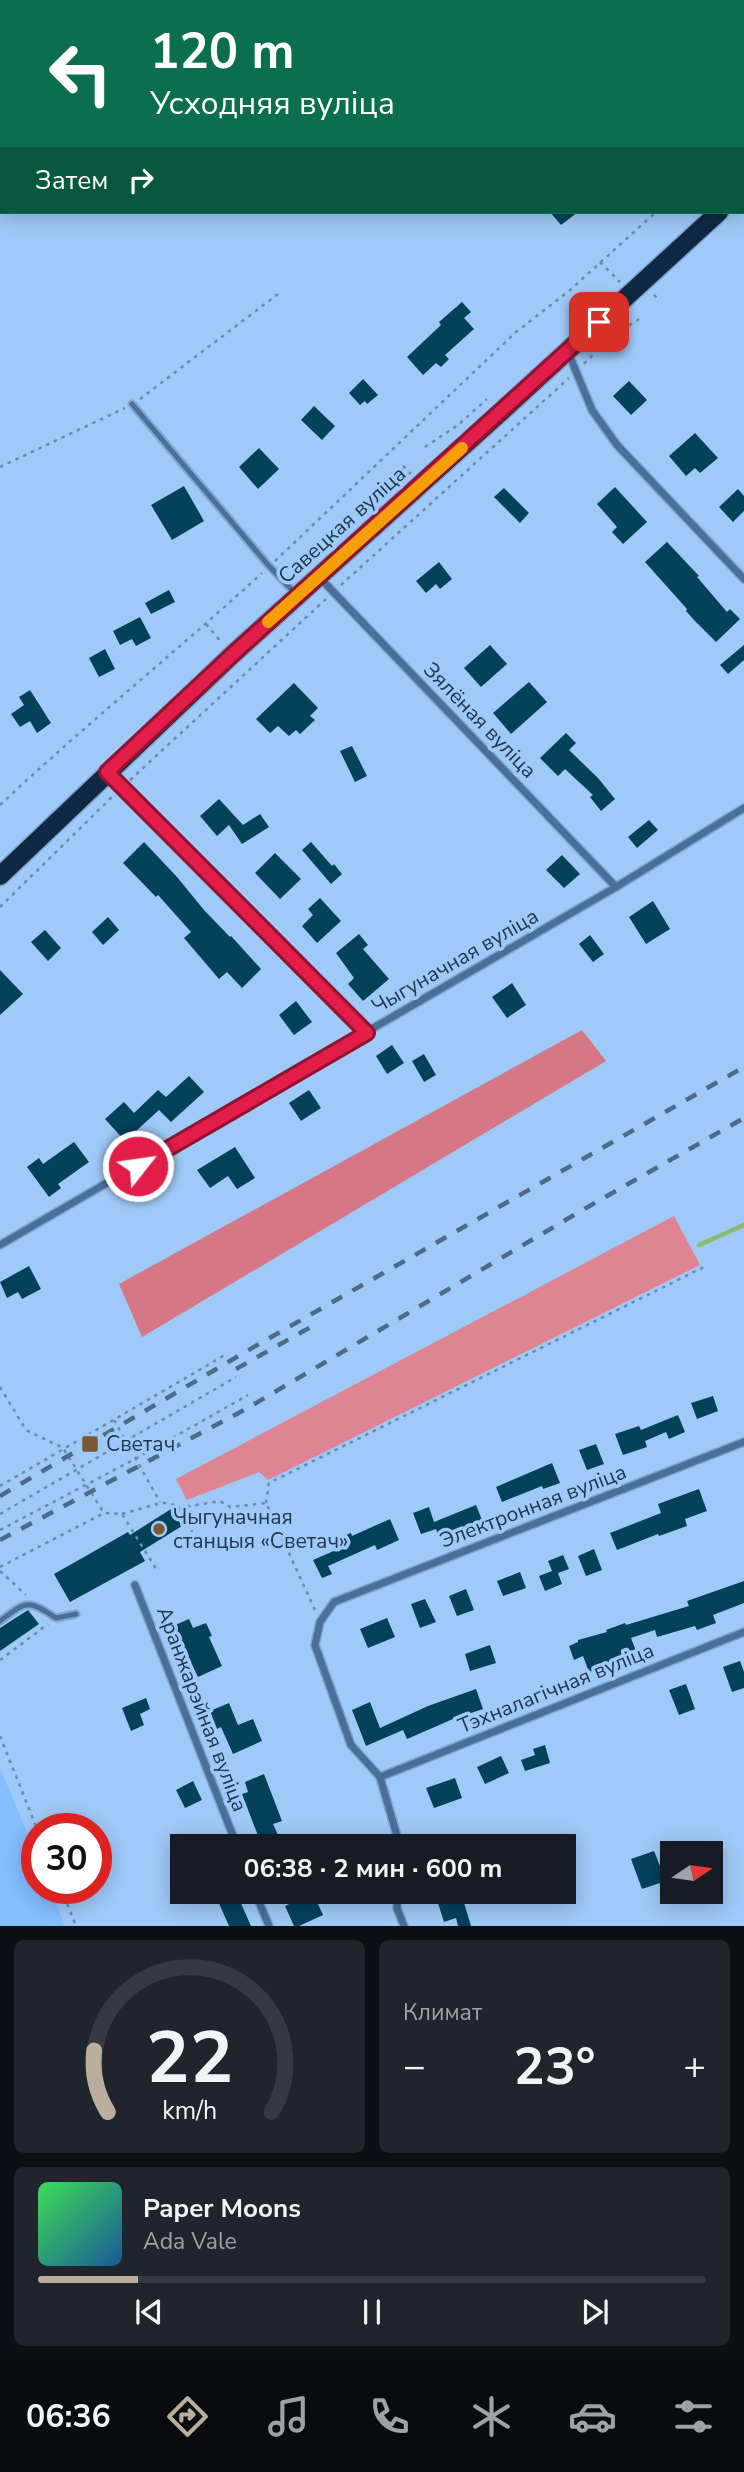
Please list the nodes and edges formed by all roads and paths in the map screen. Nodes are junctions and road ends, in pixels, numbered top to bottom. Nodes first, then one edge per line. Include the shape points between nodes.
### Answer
1 (654, 214) edge
2 (717, 214) edge
3 (600, 262) junction
4 (282, 291) dead end
5 (630, 293) junction
6 (642, 317) dead end
7 (567, 352) junction
8 (577, 371) junction
9 (487, 398) dead end
10 (132, 404) junction
11 (425, 447) dead end
12 (0, 467) edge
13 (269, 566) junction
14 (318, 577) junction
15 (744, 579) edge
16 (333, 592) junction
17 (297, 596) junction
18 (206, 624) junction
19 (232, 655) junction
20 (107, 772) junction
21 (123, 787) junction
22 (0, 805) edge
23 (744, 808) edge
24 (0, 876) edge
25 (616, 887) junction
26 (0, 907) edge
27 (367, 1033) junction
28 (0, 1245) edge
29 (704, 1267) dead end
30 (225, 1355) dead end
31 (236, 1377) dead end
32 (0, 1387) edge
33 (248, 1395) dead end
34 (114, 1420) junction
35 (127, 1441) junction
36 (744, 1442) edge
37 (63, 1448) junction
38 (137, 1458) junction
39 (76, 1470) junction
40 (86, 1485) junction
41 (0, 1486) edge
42 (161, 1503) junction
43 (266, 1503) junction
44 (179, 1508) junction
45 (104, 1513) junction
46 (0, 1514) edge
47 (122, 1514) junction
48 (0, 1530) edge
49 (192, 1532) dead end
50 (0, 1569) edge
51 (158, 1572) dead end
52 (135, 1585) dead end
53 (36, 1605) junction
54 (76, 1614) dead end
55 (56, 1618) junction
56 (0, 1621) edge
57 (320, 1622) junction
58 (744, 1632) edge
59 (0, 1660) edge
60 (0, 1736) edge
61 (380, 1777) junction
62 (31, 1813) edge
63 (232, 1834) edge
64 (397, 1834) edge
65 (67, 1904) edge
66 (260, 1904) edge
67 (397, 1904) edge
68 (76, 1926) edge
69 (269, 1926) edge
70 (404, 1926) edge

1 - 3 path
2 - 5 main road, Савецкая вуліца
3 - 5 path
3 - 13 path via 516,332
4 - 10 path
5 - 7 main road, Савецкая вуліца
6 - 8 path via 603,344
7 - 8 street
7 - 14 main road, Савецкая вуліца
8 - 15 street via 592,410 617,445
8 - 16 path
9 - 11 path
10 - 12 path
10 - 13 lane
13 - 17 lane
13 - 18 path
14 - 16 street, Зялёная вуліца
14 - 17 main road, Савецкая вуліца
16 - 21 path
16 - 25 street, Зялёная вуліца
17 - 19 main road, Савецкая вуліца
18 - 19 path
18 - 22 path
19 - 20 main road, Савецкая вуліца
20 - 21 street
20 - 24 main road, Савецкая вуліца
21 - 26 path
21 - 27 street
23 - 25 street, Чыгуначная вуліца
25 - 27 street, Чыгуначная вуліца
27 - 28 street, Чыгуначная вуліца
29 - 43 path via 270,1483
30 - 34 path
31 - 35 path
32 - 37 path via 26,1430
33 - 38 path
34 - 35 path
34 - 37 path
35 - 38 path
35 - 39 path
36 - 57 street, Электронная вуліца via 334,1602
37 - 39 path
37 - 41 path
38 - 40 path
38 - 42 path
39 - 40 path
39 - 46 path
40 - 45 path
40 - 48 path
42 - 44 path
42 - 47 path
43 - 44 path via 230,1507 220,1501
43 - 57 path
44 - 49 path
45 - 47 path
45 - 50 path
47 - 51 path
50 - 53 path
52 - 63 street, Аранжарэйная вуліца
53 - 55 lane
53 - 56 lane via 22,1605
54 - 55 lane
55 - 59 path
57 - 61 street via 315,1645 351,1745
58 - 61 street, Тэхналагічная вуліца
60 - 62 path
61 - 64 street
65 - 68 path
66 - 69 street
67 - 70 street

